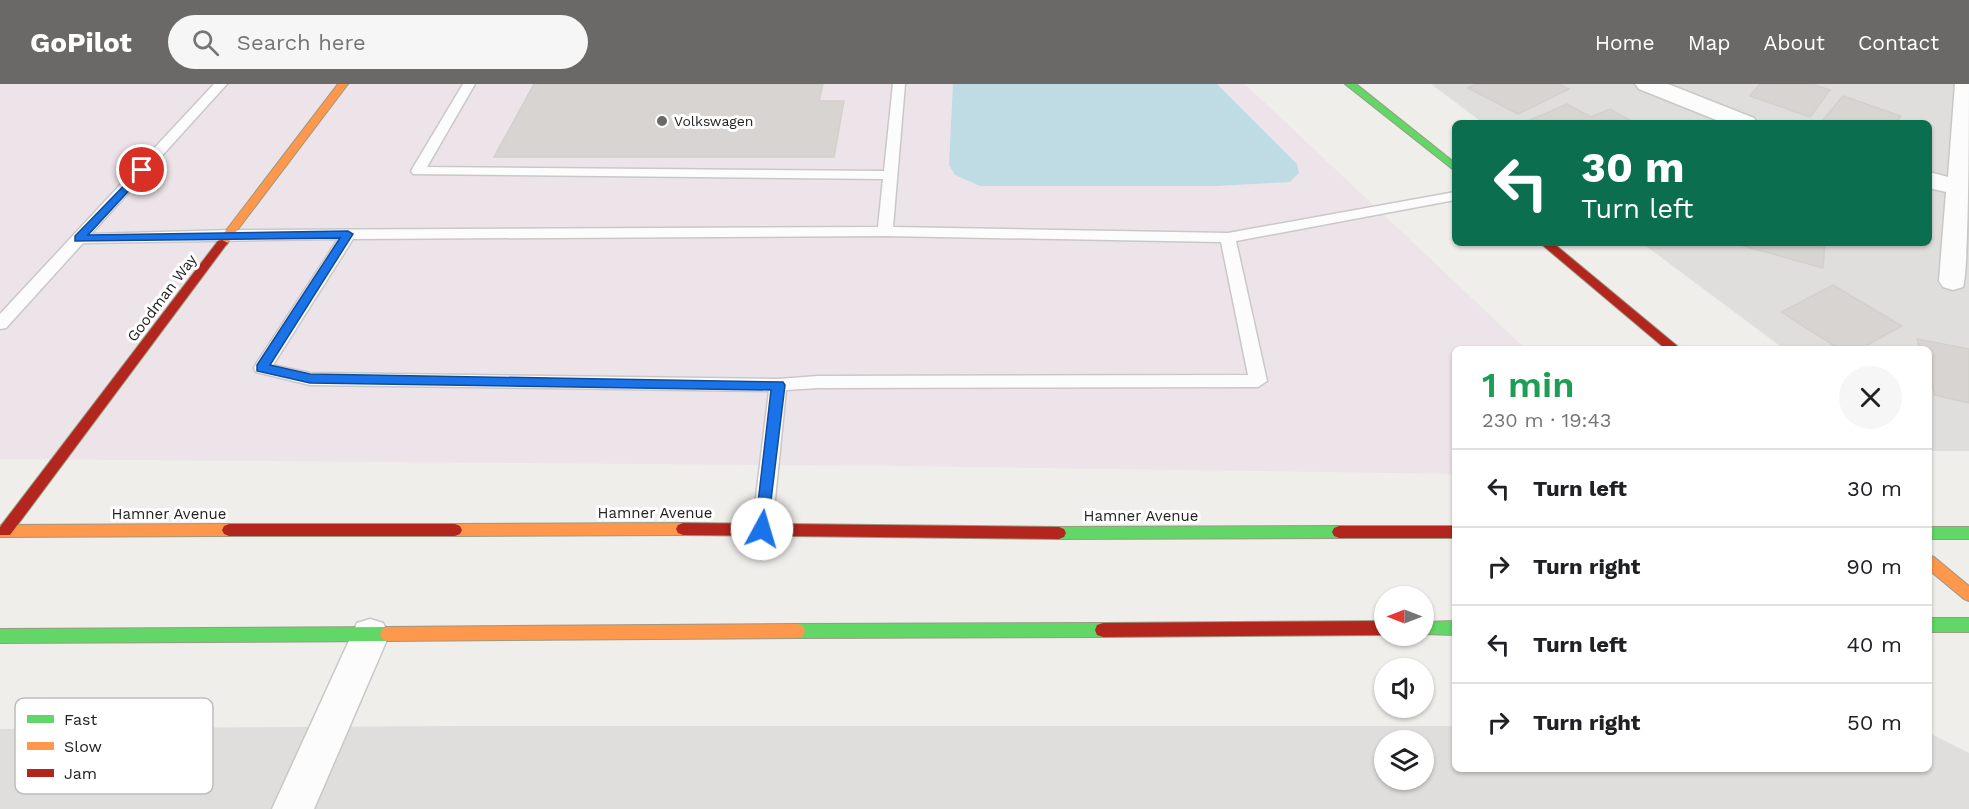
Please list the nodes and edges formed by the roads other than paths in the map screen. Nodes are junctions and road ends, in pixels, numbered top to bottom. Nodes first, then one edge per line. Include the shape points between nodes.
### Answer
1 (221, 84) edge
2 (343, 84) edge
3 (469, 84) edge
4 (899, 84) edge
5 (1350, 84) edge
6 (1647, 84) edge
7 (1967, 84) edge
8 (1737, 120) edge
9 (1452, 166) edge
10 (890, 175) junction
11 (1932, 181) edge
12 (1965, 189) edge
13 (1452, 197) edge
14 (885, 231) junction
15 (231, 234) junction
16 (348, 234) junction
17 (1228, 238) junction
18 (79, 239) junction
19 (1550, 246) edge
20 (1953, 281) dead end
21 (0, 324) edge
22 (1671, 346) edge
23 (778, 385) junction
24 (762, 529) junction
25 (2, 532) edge
26 (1452, 532) edge
27 (1932, 533) edge
28 (1969, 533) edge
29 (1932, 564) edge
30 (1969, 595) edge
31 (1932, 625) edge
32 (1969, 625) edge
33 (1374, 628) edge
34 (1434, 628) edge
35 (1452, 628) edge
36 (370, 635) junction
37 (0, 636) edge
38 (300, 794) edge

1 - 18 lane
2 - 15 main road, Goodman Way
3 - 10 lane via 418,171
4 - 10 lane
5 - 9 main road
6 - 8 street
7 - 12 street
10 - 14 lane
11 - 12 street
12 - 20 street
13 - 17 lane
14 - 16 lane
14 - 17 lane
15 - 16 lane
15 - 18 lane
15 - 25 main road, Goodman Way
16 - 23 lane via 262,368 310,379
17 - 23 lane via 1258,381
18 - 21 lane
19 - 22 main road
23 - 24 lane
24 - 25 main road, Hamner Avenue
24 - 26 main road, Hamner Avenue
27 - 28 main road
29 - 30 main road
31 - 32 main road
33 - 36 main road
34 - 35 main road
36 - 37 main road
36 - 38 street

